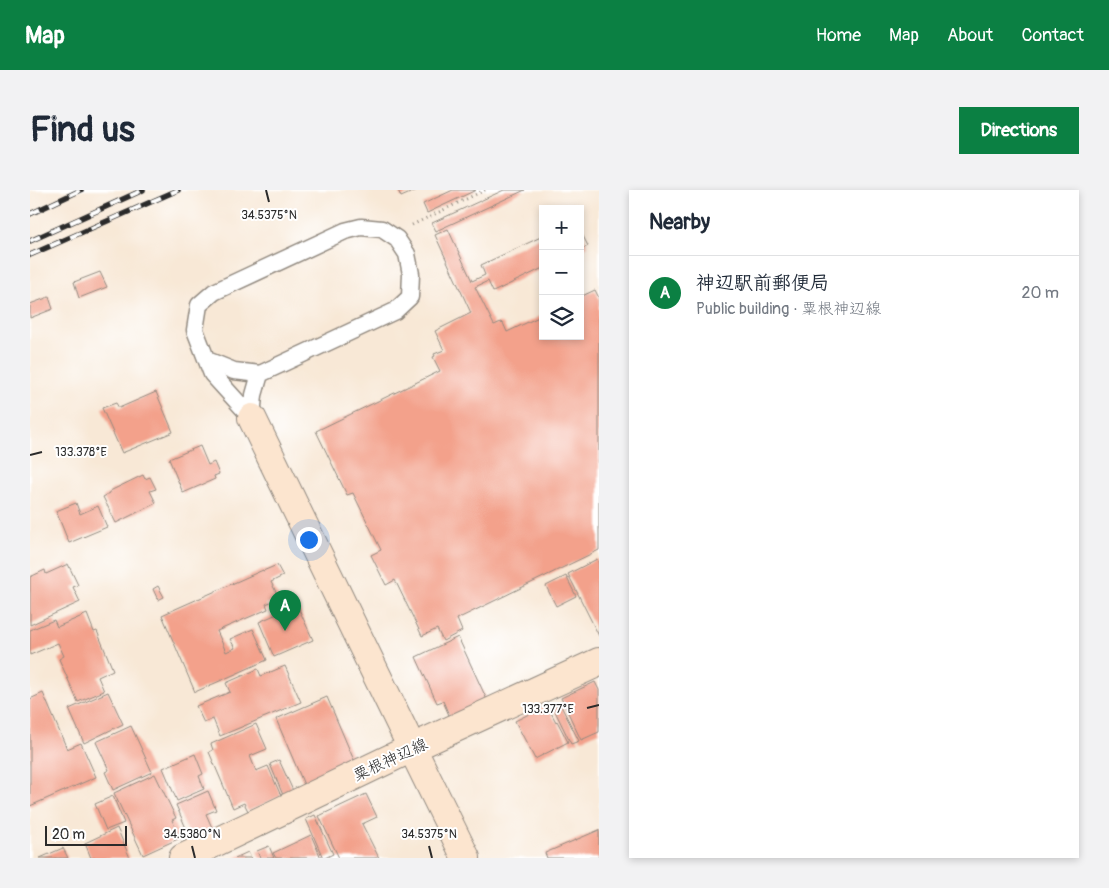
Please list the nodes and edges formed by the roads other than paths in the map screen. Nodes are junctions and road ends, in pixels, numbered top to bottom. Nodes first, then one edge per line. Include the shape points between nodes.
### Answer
1 (207, 360) junction
2 (260, 374) junction
3 (252, 418) junction
4 (599, 662) edge
5 (412, 748) junction
6 (183, 858) edge
7 (466, 858) edge

1 - 2 lane via 234,371
1 - 2 lane via 195,330 199,305 214,292 361,227 382,228 396,239 407,254 411,274 410,297 396,311
1 - 3 lane via 212,374
2 - 3 lane
3 - 5 street
4 - 5 street, 粟根神辺線
5 - 6 street, 粟根神辺線
5 - 7 street

